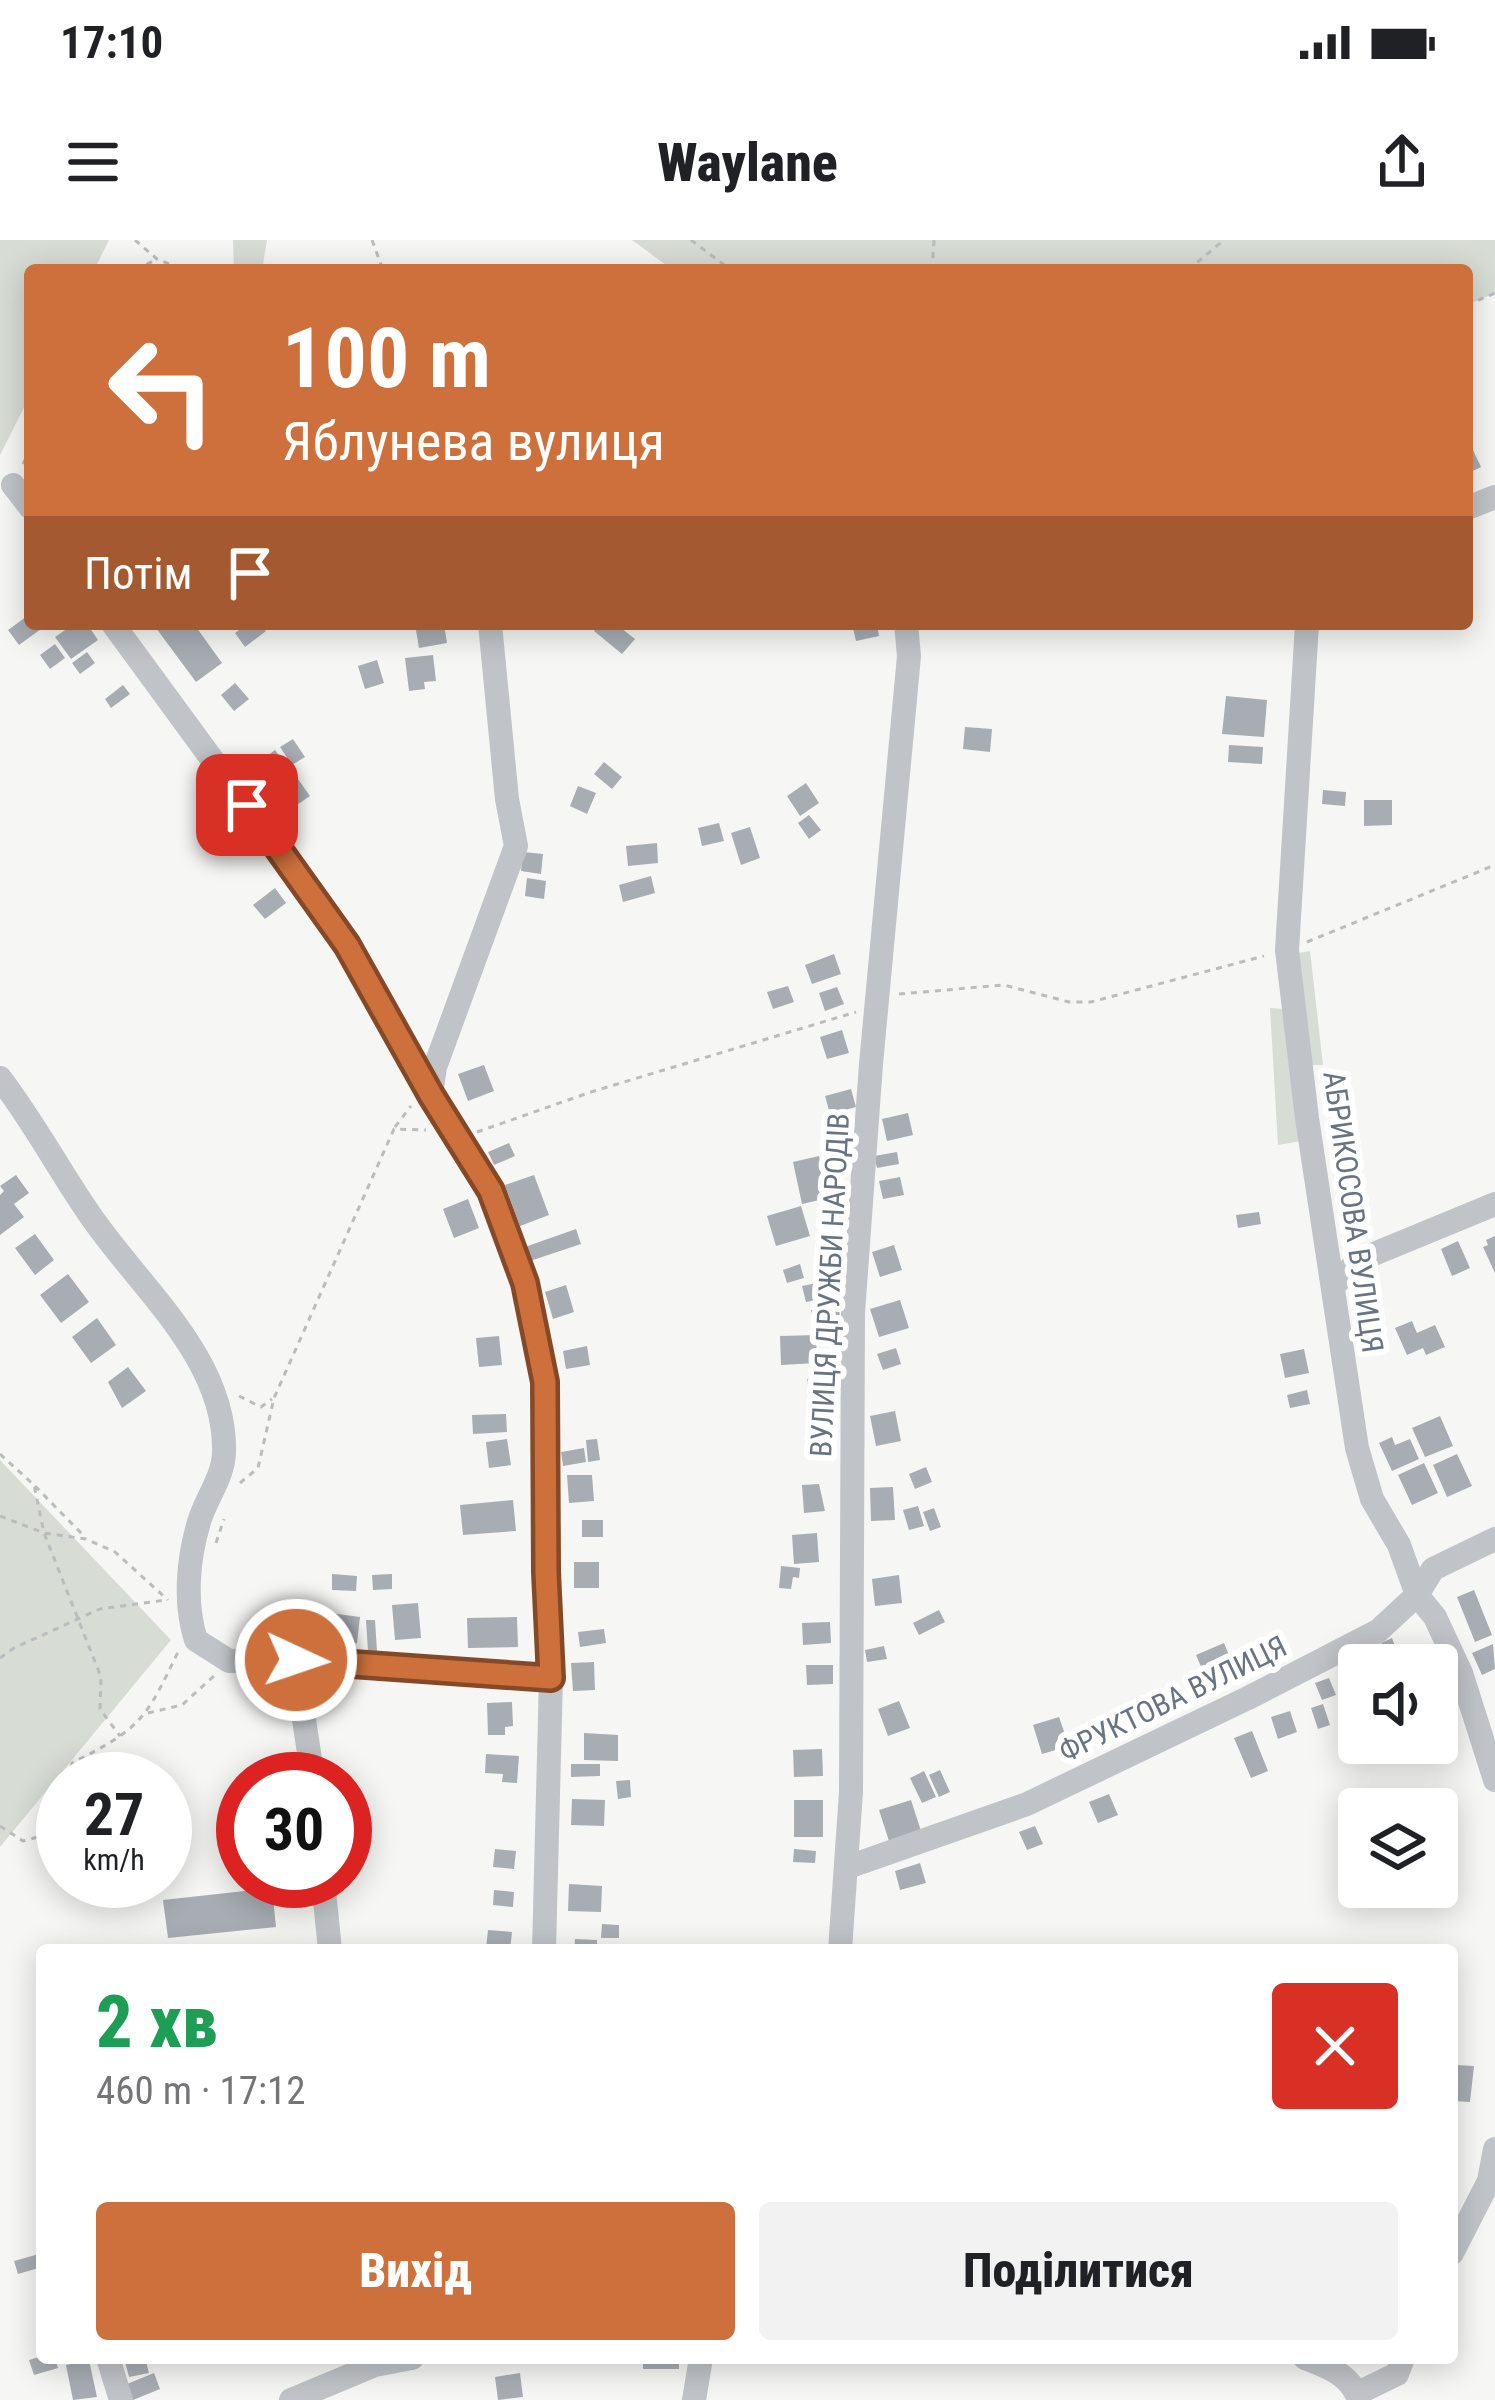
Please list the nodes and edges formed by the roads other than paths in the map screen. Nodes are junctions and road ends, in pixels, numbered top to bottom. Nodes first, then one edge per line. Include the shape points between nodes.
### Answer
1 (13, 485) dead end
2 (24, 499) edge
3 (117, 630) edge
4 (491, 630) edge
5 (907, 630) edge
6 (1307, 630) edge
7 (0, 1078) edge
8 (429, 1090) junction
9 (1495, 1204) edge
10 (1333, 1286) junction
11 (1495, 1539) edge
12 (1417, 1595) junction
13 (296, 1660) junction
14 (551, 1678) junction
15 (309, 1752) edge
16 (1495, 1780) edge
17 (848, 1867) junction
18 (326, 1908) edge
19 (329, 1944) edge
20 (544, 1944) edge
21 (841, 1944) edge
22 (1495, 2149) edge
23 (1458, 2241) edge
24 (110, 2364) edge
25 (371, 2364) edge
26 (700, 2364) edge
27 (1321, 2364) edge
28 (1401, 2364) edge
29 (1359, 2396) edge
30 (121, 2400) edge
31 (290, 2400) edge
32 (694, 2400) edge

1 - 2 street
3 - 8 street via 347,945
4 - 8 street via 516,845
5 - 17 street, ВУЛИЦЯ ДРУЖБИ НАРОДІВ via 853,1313
6 - 10 street, АБРИКОСОВА ВУЛИЦЯ via 1287,950
7 - 13 street via 201,1365 224,1450 188,1578 196,1640 230,1661
8 - 14 street via 491,1191 525,1283 545,1382
9 - 10 street via 1370,1256
10 - 12 street, АБРИКОСОВА ВУЛИЦЯ via 1357,1448
11 - 12 street, ФРУКТОВА ВУЛИЦЯ via 1432,1569
12 - 16 street, АБРИКОСОВА ВУЛИЦЯ via 1461,1673
12 - 17 street, ФРУКТОВА ВУЛИЦЯ via 1378,1631 1027,1804
13 - 14 street
13 - 15 street
14 - 20 street
17 - 21 street, ВУЛИЦЯ ДРУЖБИ НАРОДІВ
18 - 19 street
22 - 23 street via 1489,2181
24 - 30 street
25 - 31 street
26 - 32 street
27 - 29 street
28 - 29 street

